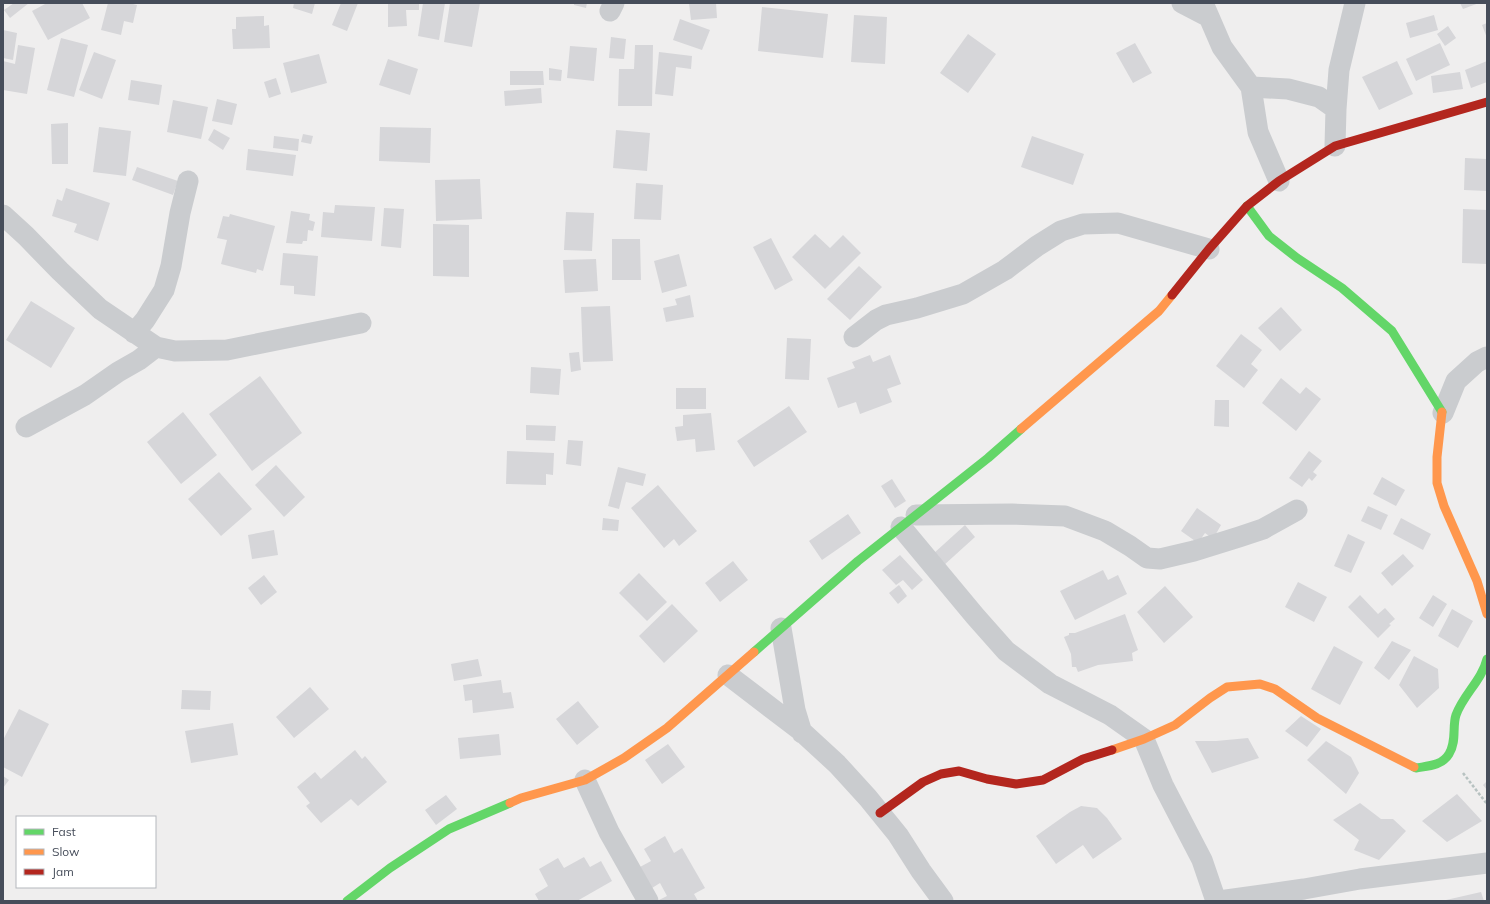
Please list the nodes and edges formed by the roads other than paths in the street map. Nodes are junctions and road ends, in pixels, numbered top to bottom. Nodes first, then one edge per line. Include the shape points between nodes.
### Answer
1 (1182, 3) edge
2 (1355, 3) edge
3 (1205, 9) edge
4 (1251, 87) junction
5 (1487, 102) edge
6 (1336, 109) junction
7 (1335, 146) junction
8 (188, 181) dead end
9 (1279, 181) junction
10 (1247, 206) junction
11 (3, 215) edge
12 (1209, 249) junction
13 (361, 323) dead end
14 (134, 333) junction
15 (854, 337) dead end
16 (156, 347) junction
17 (1487, 357) edge
18 (1443, 413) junction
19 (26, 427) dead end
20 (1297, 510) dead end
21 (908, 521) junction
22 (1487, 614) edge
23 (781, 628) junction
24 (1487, 659) edge
25 (728, 675) junction
26 (802, 732) junction
27 (1144, 739) junction
28 (585, 780) junction
29 (880, 813) junction
30 (1487, 863) edge
31 (347, 901) edge
32 (648, 901) edge
33 (943, 901) edge
34 (1216, 901) edge
35 (1219, 901) edge

1 - 3 street
2 - 6 street via 1340,70
3 - 4 street via 1222,47
4 - 6 street via 1288,89 1320,97
4 - 9 street via 1258,132
5 - 7 street
6 - 7 street
7 - 9 street
8 - 14 street via 164,290
9 - 10 street
10 - 12 street
10 - 18 street via 1269,236 1342,288 1392,331
11 - 14 street via 100,309
12 - 15 street via 1118,223 1083,224 1061,231 1005,270 963,294 886,315
12 - 21 street via 1159,311 988,458
13 - 16 street via 227,350 175,351
14 - 16 street
16 - 19 street via 85,395
17 - 18 street via 1477,362 1456,381
18 - 22 street via 1438,440 1437,483 1444,506 1477,578
20 - 21 street via 1257,531 1160,559 1147,558 1106,530 1065,516 1012,514
21 - 23 street
21 - 27 street via 975,616 1006,651 1050,684 1110,715
23 - 25 street
23 - 26 street via 795,710
24 - 27 street via 1485,668 1454,717 1455,737 1449,755 1436,765 1416,768 1317,718 1275,689 1260,684 1227,687 1174,725
25 - 26 street
25 - 28 street via 667,728 624,758
26 - 29 street via 837,764
27 - 29 street via 1083,759 1043,780 1016,784 959,771 941,774 923,782
27 - 34 street via 1163,785 1202,860
28 - 31 street via 521,798 449,829 390,868
28 - 32 street
29 - 33 street
30 - 35 street

